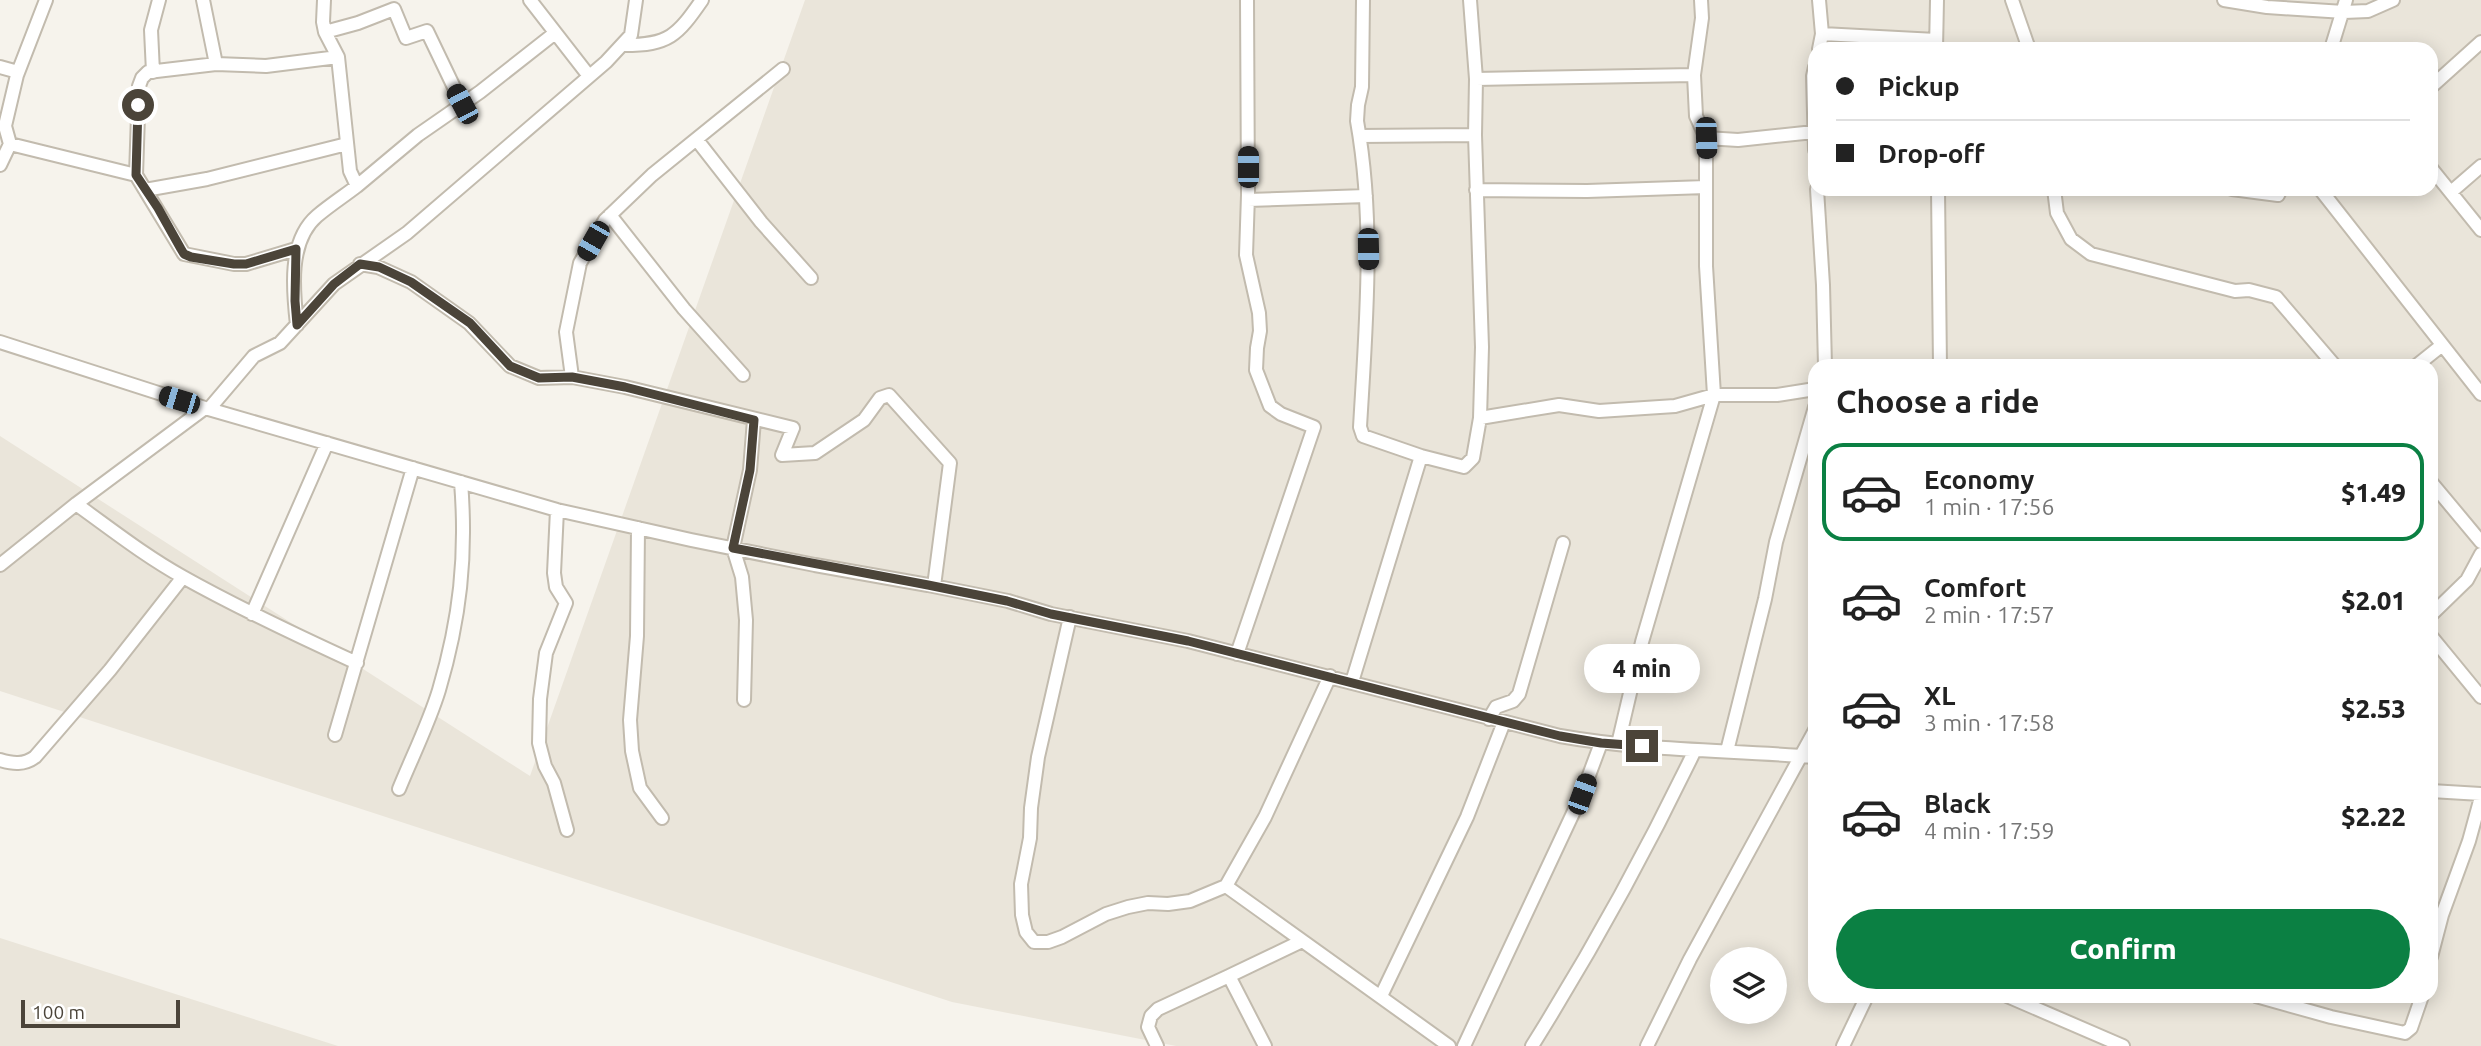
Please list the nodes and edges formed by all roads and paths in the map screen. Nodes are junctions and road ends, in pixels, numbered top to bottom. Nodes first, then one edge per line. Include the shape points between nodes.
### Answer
1 (46, 0) edge
2 (159, 0) edge
3 (203, 0) edge
4 (324, 0) edge
5 (530, 0) edge
6 (636, 0) edge
7 (702, 0) edge
8 (1247, 0) edge
9 (1363, 0) edge
10 (1470, 0) edge
11 (1701, 0) edge
12 (1819, 0) edge
13 (1937, 0) edge
14 (2012, 0) edge
15 (2224, 0) edge
16 (2393, 0) edge
17 (2345, 6) edge
18 (325, 32) junction
19 (555, 33) junction
20 (1822, 34) junction
21 (1820, 42) edge
22 (1905, 42) edge
23 (1936, 42) edge
24 (2027, 42) edge
25 (2333, 42) edge
26 (2481, 42) edge
27 (624, 45) junction
28 (338, 57) junction
29 (216, 64) junction
30 (0, 67) edge
31 (783, 69) dead end
32 (18, 72) junction
33 (153, 72) junction
34 (1694, 75) junction
35 (589, 76) junction
36 (1476, 79) junction
37 (2438, 81) edge
38 (462, 104) junction
39 (1808, 133) edge
40 (1475, 135) junction
41 (1360, 136) junction
42 (1706, 138) junction
43 (698, 139) junction
44 (10, 144) junction
45 (347, 144) junction
46 (0, 165) edge
47 (2481, 166) edge
48 (136, 175) junction
49 (2438, 176) edge
50 (357, 186) junction
51 (1706, 187) junction
52 (145, 190) junction
53 (1476, 190) junction
54 (2451, 192) junction
55 (1366, 196) junction
56 (1817, 196) edge
57 (1938, 196) edge
58 (2055, 196) edge
59 (2325, 196) edge
60 (1248, 200) junction
61 (610, 215) junction
62 (2481, 230) edge
63 (296, 249) junction
64 (360, 264) junction
65 (811, 278) dead end
66 (297, 325) junction
67 (0, 342) edge
68 (2441, 346) junction
69 (1825, 359) edge
70 (1940, 359) edge
71 (2329, 359) edge
72 (2425, 359) edge
73 (743, 375) dead end
74 (572, 377) junction
75 (1808, 390) edge
76 (2481, 394) edge
77 (1714, 395) junction
78 (207, 408) junction
79 (1480, 418) junction
80 (754, 420) junction
81 (1808, 431) edge
82 (327, 443) junction
83 (1421, 456) junction
84 (413, 468) junction
85 (461, 482) junction
86 (2438, 500) edge
87 (76, 504) junction
88 (557, 510) junction
89 (638, 528) junction
90 (2481, 542) edge
91 (1563, 543) dead end
92 (733, 548) junction
93 (2481, 554) edge
94 (0, 565) edge
95 (183, 577) junction
96 (934, 586) junction
97 (2438, 608) edge
98 (252, 614) junction
99 (1070, 617) junction
100 (2438, 645) edge
101 (1237, 654) junction
102 (357, 663) junction
103 (1330, 676) junction
104 (1352, 682) junction
105 (2481, 697) edge
106 (744, 700) dead end
107 (1489, 719) junction
108 (1504, 722) junction
109 (335, 735) dead end
110 (1601, 743) junction
111 (1618, 744) junction
112 (1695, 750) junction
113 (1727, 751) junction
114 (1808, 756) edge
115 (0, 760) edge
116 (399, 789) dead end
117 (2438, 791) edge
118 (2481, 796) edge
119 (662, 818) dead end
120 (567, 830) dead end
121 (1226, 886) junction
122 (2438, 930) edge
123 (1302, 941) junction
124 (1229, 976) junction
125 (1381, 996) junction
126 (1864, 1003) edge
127 (2023, 1003) edge
128 (2281, 1003) edge
129 (2420, 1003) edge
130 (1847, 1045) edge
131 (1157, 1046) edge
132 (1265, 1046) edge
133 (1449, 1046) edge
134 (1464, 1046) edge
135 (1532, 1046) edge
136 (1647, 1046) edge
137 (2123, 1046) edge

1 - 32 street
2 - 33 street via 151,30
3 - 29 street
4 - 18 street
5 - 19 street
6 - 27 street via 631,35
7 - 27 street via 688,21 667,39
8 - 60 street
9 - 41 street via 1362,87 1357,113
10 - 36 street
11 - 34 street
12 - 20 street
13 - 23 street
14 - 24 street
15 - 17 street via 2267,7
16 - 17 street via 2368,11
17 - 25 street
18 - 28 street
18 - 38 street via 394,9 406,38 427,31
19 - 35 street
19 - 38 street
20 - 21 street
20 - 22 street
26 - 37 street
27 - 35 street
28 - 29 street via 266,66
28 - 45 street
29 - 33 street
30 - 32 street
31 - 43 street
32 - 44 street via 5,126
33 - 48 street via 142,78 139,86
34 - 36 street
34 - 42 street via 1696,116
35 - 64 street via 417,224
36 - 40 street
38 - 50 street
39 - 42 street via 1738,140
40 - 41 street
40 - 53 street
41 - 55 street
42 - 51 street
43 - 61 street
43 - 65 street
44 - 46 street
44 - 48 street
45 - 50 street
45 - 52 street
47 - 54 street
48 - 52 street
49 - 54 street
50 - 63 street via 315,218
51 - 53 street
51 - 77 street
52 - 63 street via 184,254 246,264
53 - 79 street
54 - 62 street
55 - 60 street
55 - 83 street via 1368,274 1360,427 1363,436
56 - 69 street
57 - 70 street
58 - 71 street via 2057,213 2071,239 2091,254 2235,291 2276,296
59 - 68 street
60 - 101 street via 1246,255 1261,331 1256,370 1270,406 1314,426
61 - 73 street
61 - 74 street via 580,263 566,332
63 - 66 street
64 - 66 street via 334,284
64 - 74 street via 411,282 470,323 510,366 539,378
66 - 78 street via 280,343 254,356
67 - 78 street
68 - 72 street
68 - 76 street
74 - 80 street
75 - 77 street
77 - 79 street via 1675,406 1599,411 1559,405
77 - 111 street via 1642,642
78 - 82 street
78 - 87 street
79 - 83 street via 1469,465
80 - 92 street via 750,470
80 - 96 street via 793,428 782,455 815,453 864,420 880,398 889,395 950,463
81 - 113 street via 1776,541
82 - 84 street
82 - 98 street
83 - 104 street
84 - 85 street
84 - 102 street
85 - 88 street
85 - 116 street via 464,568 453,634 439,691
86 - 90 street
87 - 94 street
87 - 95 street
88 - 89 street
88 - 120 street via 554,573 566,603 545,653 539,743
89 - 92 street
89 - 119 street via 631,741 640,788
91 - 107 street via 1519,694 1496,707
92 - 96 street
92 - 106 street via 742,577 746,620
93 - 97 street via 2467,580
95 - 98 street
95 - 115 street via 35,757 15,764
96 - 99 street
98 - 102 street
99 - 101 street
99 - 121 street via 1038,757 1021,884 1026,932 1034,942 1048,942 1128,907 1191,901
100 - 105 street
101 - 103 street
102 - 109 street
103 - 104 street
103 - 121 street via 1265,817
104 - 107 street
107 - 108 street
108 - 110 street
108 - 125 street via 1461,829
110 - 111 street
110 - 134 street via 1582,794
111 - 112 street
112 - 113 street
112 - 135 street via 1639,863
113 - 114 street
114 - 136 street via 1690,959
117 - 118 street
118 - 122 street
121 - 123 street
123 - 124 street
123 - 125 street
124 - 131 street via 1158,1009 1148,1027
124 - 132 street
125 - 133 street
126 - 130 street
127 - 137 street
128 - 129 street via 2405,1033

